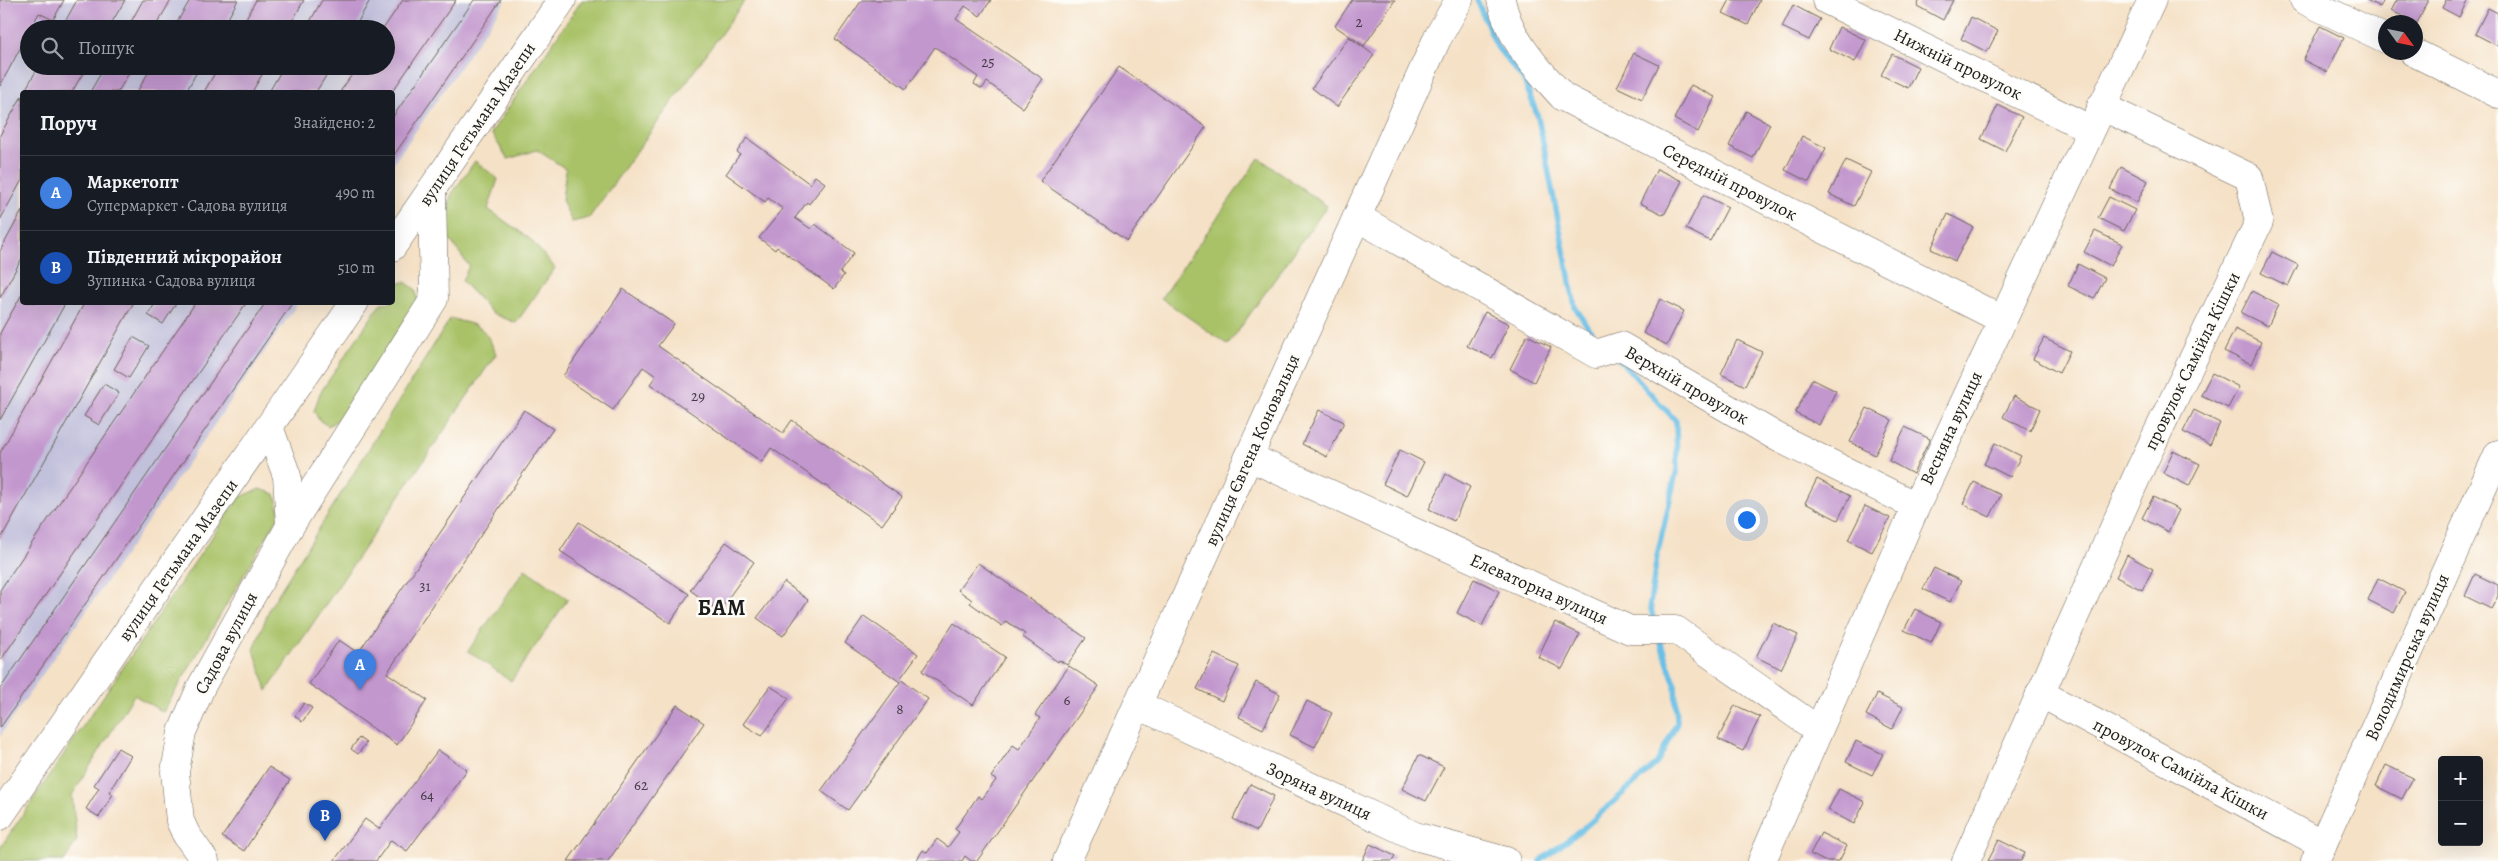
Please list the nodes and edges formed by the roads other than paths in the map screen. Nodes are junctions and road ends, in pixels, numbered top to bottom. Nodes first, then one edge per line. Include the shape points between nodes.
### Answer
1 (562, 0) edge
2 (1459, 0) edge
3 (1501, 0) edge
4 (1826, 0) edge
5 (2152, 0) edge
6 (2304, 0) edge
7 (2378, 35) edge
8 (2423, 57) edge
9 (2498, 94) edge
10 (2096, 117) junction
11 (432, 189) junction
12 (1357, 217) junction
13 (395, 243) edge
14 (352, 305) edge
15 (2001, 319) junction
16 (269, 427) junction
17 (2498, 454) edge
18 (1249, 457) junction
19 (1916, 506) junction
20 (290, 526) junction
21 (2040, 693) junction
22 (1138, 705) junction
23 (1818, 730) junction
24 (0, 816) edge
25 (2319, 853) edge
26 (1506, 860) edge
27 (205, 861) edge
28 (1067, 861) edge
29 (1762, 861) edge
30 (1966, 861) edge

1 - 11 main road, вулиця Гетьмана Мазепи
2 - 12 main road, вулиця Євгена Коновальця via 1437,39
3 - 15 main road, Середній провулок via 1527,58 1563,97
4 - 10 main road, Нижній провулок
5 - 10 main road, Весняна вулиця
6 - 7 main road
8 - 9 main road
10 - 15 main road, Весняна вулиця
10 - 21 main road, провулок Самійла Кішки via 2249,177 2259,222 2141,467
11 - 13 main road, вулиця Гетьмана Мазепи
11 - 20 main road, Садова вулиця via 434,298
12 - 18 main road, вулиця Євгена Коновальця
12 - 19 main road, Верхній провулок via 1608,350
14 - 16 main road, вулиця Гетьмана Мазепи
15 - 19 main road, Весняна вулиця
16 - 20 main road via 287,476
16 - 24 main road, вулиця Гетьмана Мазепи
17 - 25 main road, Володимирська вулиця
18 - 22 main road, вулиця Євгена Коновальця
18 - 23 main road, Елеваторна вулиця via 1630,630 1676,630
19 - 23 main road, Весняна вулиця
20 - 27 main road, Садова вулиця via 201,687 182,732 175,772 180,821
21 - 25 main road, провулок Самійла Кішки
21 - 30 main road, провулок Самійла Кішки
22 - 26 main road, Зоряна вулиця via 1415,836
22 - 28 main road, вулиця Євгена Коновальця
23 - 29 main road, Весняна вулиця

